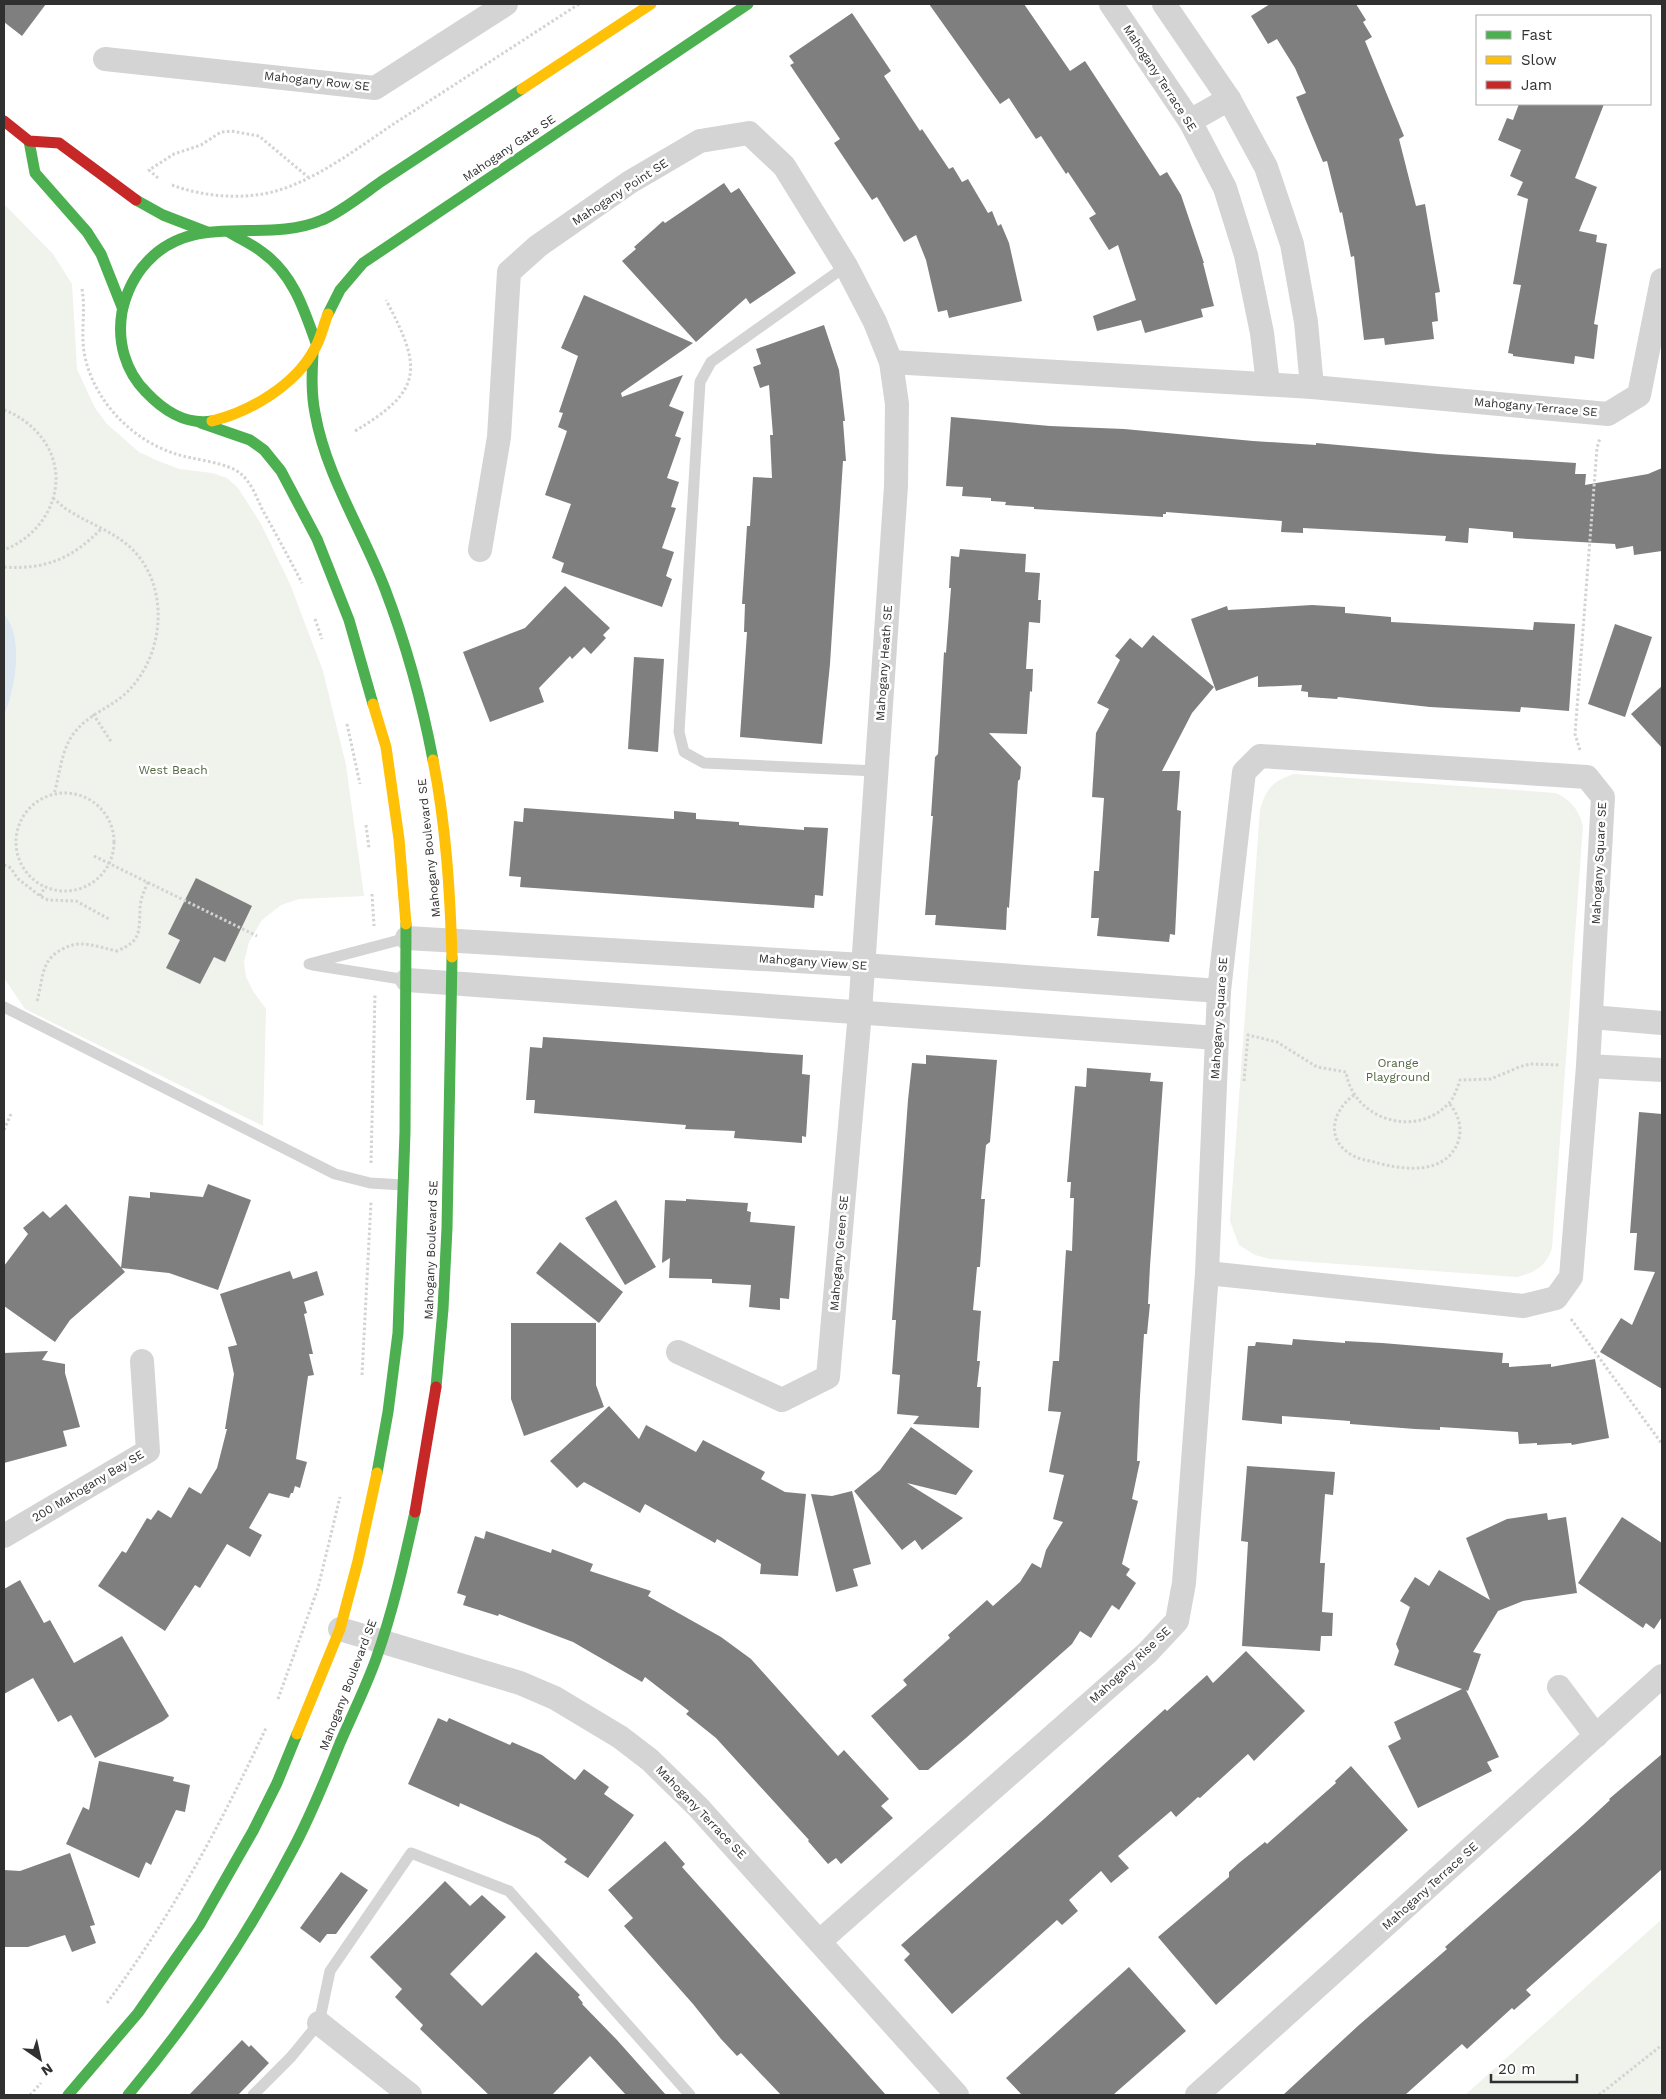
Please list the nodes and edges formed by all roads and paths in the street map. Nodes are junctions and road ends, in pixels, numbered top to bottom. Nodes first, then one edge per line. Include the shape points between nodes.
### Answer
1 (506, 4) edge
2 (579, 4) edge
3 (651, 4) edge
4 (748, 4) edge
5 (1111, 4) edge
6 (1164, 4) edge
7 (105, 59) dead end
8 (1229, 99) junction
9 (4, 120) edge
10 (1190, 120) junction
11 (29, 141) junction
12 (308, 177) junction
13 (162, 181) dead end
14 (170, 184) dead end
15 (207, 232) junction
16 (228, 232) junction
17 (846, 266) junction
18 (1662, 280) edge
19 (386, 300) dead end
20 (122, 307) junction
21 (314, 348) junction
22 (891, 362) junction
23 (1268, 384) junction
24 (1312, 386) junction
25 (4, 410) edge
26 (1608, 414) junction
27 (201, 422) junction
28 (355, 431) dead end
29 (251, 488) dead end
30 (53, 498) junction
31 (102, 528) junction
32 (4, 550) edge
33 (480, 550) dead end
34 (4, 567) edge
35 (306, 590) dead end
36 (315, 617) dead end
37 (324, 644) dead end
38 (93, 714) junction
39 (346, 718) dead end
40 (112, 743) dead end
41 (876, 771) junction
42 (1587, 777) junction
43 (361, 788) dead end
44 (54, 794) junction
45 (365, 818) dead end
46 (94, 856) dead end
47 (370, 858) dead end
48 (110, 864) junction
49 (4, 865) edge
50 (148, 882) junction
51 (372, 885) dead end
52 (45, 887) junction
53 (40, 896) junction
54 (109, 919) dead end
55 (258, 936) dead end
56 (407, 938) junction
57 (452, 940) junction
58 (375, 946) junction
59 (863, 965) junction
60 (375, 975) junction
61 (407, 980) junction
62 (453, 984) junction
63 (1219, 991) junction
64 (4, 1007) edge
65 (860, 1012) junction
66 (1591, 1018) junction
67 (28, 1020) junction
68 (1662, 1023) edge
69 (1217, 1038) junction
70 (1588, 1066) junction
71 (1662, 1070) edge
72 (1560, 1072) dead end
73 (1244, 1081) dead end
74 (1354, 1095) junction
75 (1449, 1103) junction
76 (11, 1114) dead end
77 (4, 1130) edge
78 (370, 1183) junction
79 (403, 1185) junction
80 (1207, 1273) junction
81 (1556, 1298) junction
82 (678, 1352) dead end
83 (142, 1361) dead end
84 (362, 1378) dead end
85 (1662, 1444) edge
86 (343, 1488) dead end
87 (4, 1536) edge
88 (340, 1629) junction
89 (382, 1642) junction
90 (1662, 1676) edge
91 (1559, 1687) dead end
92 (278, 1700) dead end
93 (267, 1726) dead end
94 (1596, 1736) junction
95 (820, 1941) junction
96 (106, 2004) dead end
97 (319, 2023) junction
98 (1662, 2044) edge
99 (43, 2080) dead end
100 (30, 2095) edge
101 (68, 2095) edge
102 (128, 2095) edge
103 (253, 2095) edge
104 (410, 2095) edge
105 (690, 2095) edge
106 (957, 2095) edge
107 (1197, 2095) edge
108 (1599, 2095) edge

1 - 7 street, Mahogany Row SE via 375,88
2 - 12 path
3 - 16 street via 323,220 280,230
4 - 21 street, Mahogany Gate SE via 363,263 330,307
5 - 10 street, Mahogany Terrace SE
6 - 8 street
8 - 10 street
8 - 24 street via 1266,167 1292,244 1306,322
9 - 11 street
10 - 23 street, Mahogany Terrace SE via 1225,188 1246,255 1262,332
11 - 15 street via 59,143 128,196 163,215
11 - 20 street via 35,174 87,232 102,254
12 - 13 path via 259,136 231,131 221,132 201,145 174,154 149,170
12 - 14 path via 276,191 256,195 217,195
15 - 16 street
15 - 20 street via 179,238 150,257 135,275
16 - 21 street via 262,252 287,275 304,308
17 - 22 street, Mahogany Point SE via 876,322
17 - 33 street, Mahogany Point SE via 784,166 749,133 700,141 630,182 538,246 509,272 499,437
17 - 41 lane via 712,362 700,382 679,732 684,752 704,763
18 - 26 street, Mahogany Terrace SE via 1639,395
19 - 28 path via 404,338 411,370 409,384 391,407
20 - 27 street via 121,344 133,376 161,407 188,420
21 - 27 street via 284,383 264,400 237,413
21 - 57 street, Mahogany Boulevard SE via 310,384 323,448 384,588 409,659 429,740 447,863
22 - 23 street, Mahogany Terrace SE
22 - 41 street, Mahogany Heath SE via 897,404 896,486
23 - 24 street, Mahogany Terrace SE
24 - 26 street, Mahogany Terrace SE
25 - 30 path via 28,422 44,439 54,461 56,485
26 - 42 path via 1597,448 1575,734
27 - 56 street via 250,440 264,450 281,471 317,539 349,620 386,747 399,839
29 - 35 path
30 - 31 path via 70,512
30 - 32 path via 51,508 38,528 20,544
31 - 34 path via 79,549 57,560 35,567
31 - 38 path via 134,550 156,592 159,615 157,640 139,680 124,695
36 - 37 path
38 - 40 path
38 - 44 path via 73,734 64,750
39 - 43 path
41 - 59 street, Mahogany Heath SE
42 - 63 street, Mahogany Square SE via 1260,756 1244,772
42 - 66 street, Mahogany Square SE via 1603,796
44 - 48 path via 82,796 104,811 114,836
44 - 52 path via 28,810 16,837 23,867
45 - 47 path
46 - 48 path
48 - 50 path
48 - 52 path via 89,885 67,891
49 - 53 path
50 - 55 path
50 - 67 path via 142,898 139,933 134,942 117,951 81,943 55,953 47,963 38,999
51 - 58 path
52 - 53 path
53 - 54 path via 48,900 76,902
56 - 57 street, Mahogany View SE
56 - 58 lane
56 - 61 street
57 - 59 street, Mahogany View SE
57 - 62 street, Mahogany Boulevard SE
58 - 60 lane via 309,964
59 - 63 street, Mahogany View SE
59 - 65 street, Mahogany Green SE
60 - 61 lane
60 - 78 path
61 - 62 street
61 - 79 street
62 - 65 street
62 - 89 street, Mahogany Boulevard SE via 447,1241 440,1352 418,1498
63 - 69 street, Mahogany Square SE
64 - 67 lane
65 - 69 street
65 - 82 street, Mahogany Green SE via 828,1377 782,1400
66 - 68 street
66 - 70 street, Mahogany Square SE
67 - 78 lane via 335,1174
69 - 80 street, Mahogany Square SE
70 - 71 street
70 - 81 street, Mahogany Square SE via 1571,1277
72 - 75 path via 1560,1063 1530,1064 1491,1079 1460,1080
73 - 74 path via 1248,1035 1277,1042 1317,1068 1346,1072
74 - 75 path via 1369,1111 1390,1120 1417,1120 1440,1111
74 - 75 path via 1344,1102 1335,1122 1335,1132 1344,1150 1362,1159 1410,1168 1436,1165 1455,1149 1460,1125 1457,1113
76 - 77 path
78 - 79 lane
78 - 84 path
79 - 88 street via 398,1333 388,1412 358,1561
80 - 81 street via 1523,1306
80 - 95 street, Mahogany Rise SE via 1184,1583 1177,1621 1147,1653
81 - 85 path
83 - 87 street, 200 Mahogany Bay SE via 148,1451
86 - 92 path via 318,1588
88 - 89 street, Mahogany Terrace SE
88 - 101 street via 277,1783 227,1878 200,1924 138,2012
89 - 95 street, Mahogany Terrace SE via 520,1683 555,1698 620,1736 675,1782
89 - 102 street, Mahogany Boulevard SE via 312,1810 276,1881 190,2015
90 - 94 street, Mahogany Terrace SE
91 - 94 street
93 - 96 path via 203,1855 165,1920
94 - 107 street, Mahogany Terrace SE
95 - 106 street, Mahogany Terrace SE
97 - 103 lane
97 - 104 street
97 - 105 lane via 330,1971 411,1853 509,1891
98 - 108 path
99 - 100 path

